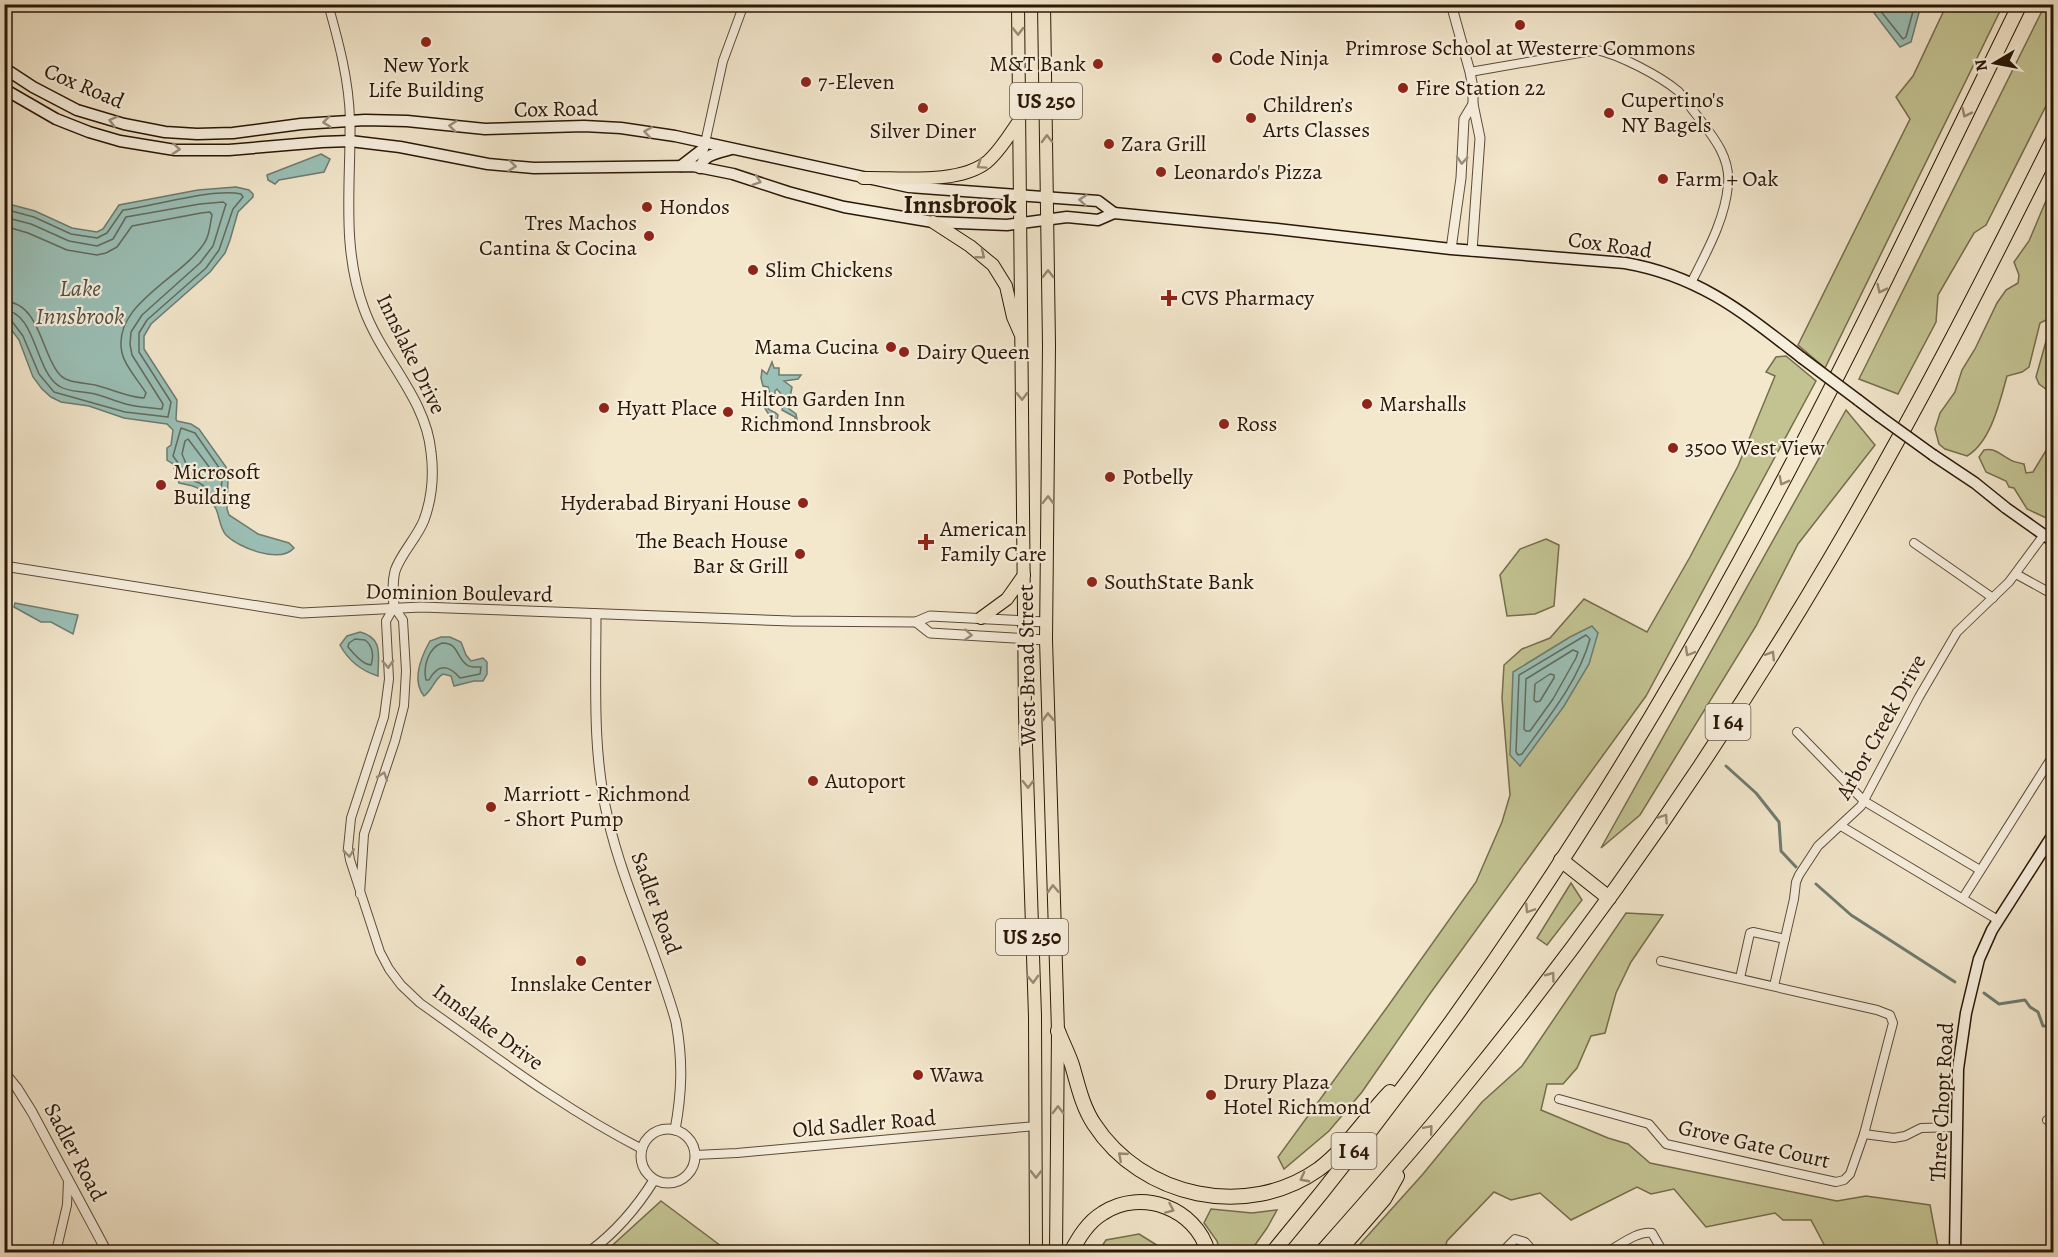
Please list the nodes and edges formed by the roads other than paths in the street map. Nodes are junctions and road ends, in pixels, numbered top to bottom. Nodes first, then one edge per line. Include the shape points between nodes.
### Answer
1 (328, 4) edge
2 (744, 4) edge
3 (1018, 4) edge
4 (1044, 4) edge
5 (1451, 4) edge
6 (2020, 4) edge
7 (4, 68) edge
8 (1470, 72) junction
9 (4, 89) edge
10 (1473, 104) junction
11 (350, 120) junction
12 (1019, 121) junction
13 (2054, 138) edge
14 (350, 141) junction
15 (705, 143) junction
16 (734, 148) junction
17 (681, 166) junction
18 (700, 168) junction
19 (863, 178) junction
20 (1020, 195) junction
21 (1047, 198) junction
22 (1114, 213) junction
23 (1048, 220) junction
24 (933, 222) junction
25 (1020, 224) junction
26 (1451, 249) junction
27 (1472, 251) junction
28 (1691, 283) junction
29 (1022, 337) junction
30 (2043, 536) junction
31 (2054, 542) edge
32 (1914, 543) dead end
33 (4, 566) edge
34 (2016, 574) junction
35 (1024, 575) junction
36 (2054, 595) edge
37 (1993, 598) junction
38 (394, 608) junction
39 (596, 614) junction
40 (981, 618) junction
41 (1024, 621) junction
42 (916, 622) junction
43 (1046, 622) junction
44 (1024, 638) junction
45 (1046, 640) junction
46 (1797, 732) dead end
47 (2054, 754) edge
48 (1864, 801) junction
49 (1841, 826) junction
50 (2054, 833) edge
51 (1561, 860) junction
52 (1980, 870) junction
53 (360, 894) junction
54 (1609, 898) junction
55 (1963, 898) junction
56 (1998, 920) junction
57 (1785, 939) junction
58 (1661, 960) dead end
59 (1740, 978) junction
60 (1774, 986) junction
61 (1058, 1031) junction
62 (1432, 1047) junction
63 (4, 1071) edge
64 (1559, 1099) dead end
65 (1036, 1126) junction
66 (1957, 1127) junction
67 (675, 1130) junction
68 (1864, 1134) junction
69 (642, 1149) junction
70 (1410, 1153) junction
71 (695, 1155) junction
72 (68, 1179) junction
73 (654, 1180) junction
74 (56, 1252) edge
75 (107, 1252) edge
76 (589, 1252) edge
77 (1036, 1252) edge
78 (1056, 1252) edge
79 (1071, 1252) edge
80 (1208, 1252) edge
81 (1273, 1252) edge
82 (1322, 1252) edge
83 (1338, 1252) edge
84 (1502, 1252) edge
85 (1534, 1252) edge
86 (1607, 1252) edge
87 (1663, 1252) edge
88 (1954, 1252) edge

1 - 11 street, Innslake Drive via 344,62
2 - 15 street via 723,61
3 -> 12 main road, West Broad Street / US 250
21 -> 4 main road, West Broad Street / US 250
5 - 8 street
6 -> 51 highway, I 64 via 1740,563 1646,725
11 -> 7 main road, Cox Road via 233,134 165,132 77,110
8 - 10 street
8 - 28 street via 1597,50 1679,92 1720,146 1728,184 1713,238
9 -> 14 main road, Cox Road via 56,119 139,145 209,151
10 -> 26 street via 1464,119
10 - 27 street via 1480,138
11 - 14 street, Innslake Drive
15 -> 11 main road, Cox Road via 621,128 485,129
12 -> 19 main road via 993,156 964,174
12 - 20 main road, West Broad Street / US 250
54 -> 13 highway, I 64 via 1740,704 1830,559 1945,354
14 -> 17 main road, Cox Road via 534,168
14 - 38 street, Innslake Drive via 348,240 356,284 370,325 423,417 431,452 429,502 395,572
15 - 16 main road, Cox Road
15 - 17 main road
16 - 18 main road via 707,157
16 - 19 main road, Cox Road
17 - 18 main road, Cox Road
18 -> 24 main road, Cox Road via 863,212
19 - 20 main road, Cox Road via 925,190
20 - 21 main road, Cox Road
20 - 25 main road, West Broad Street / US 250
22 -> 21 main road, Cox Road via 1098,201
21 - 23 main road, West Broad Street / US 250
22 - 23 main road, Cox Road via 1098,220
22 - 26 main road, Cox Road
23 - 25 main road, Cox Road
43 -> 23 main road, West Broad Street / US 250
24 - 25 main road, Cox Road
24 -> 29 main road via 993,265 1006,286
25 - 29 main road, West Broad Street / US 250
26 - 27 main road, Cox Road
27 - 28 main road, Cox Road via 1625,263
28 - 30 main road, Cox Road, bridge via 1736,307
29 -> 35 main road, West Broad Street / US 250
30 - 31 main road, Cox Road
30 - 34 street, Arbor Creek Drive
32 - 37 street
33 - 38 street, Dominion Boulevard via 288,612
34 - 36 street
34 - 37 street, Arbor Creek Drive
35 - 40 main road via 1006,599
35 - 41 main road, West Broad Street / US 250
37 - 48 street, Arbor Creek Drive via 1957,633 1943,654
38 - 39 street, Dominion Boulevard
53 -> 38 street, Innslake Drive via 364,834 404,706 403,620
38 -> 53 street, Innslake Drive via 386,621 386,709 349,833 350,860
39 - 42 street, Dominion Boulevard
39 - 67 street, Sadler Road via 596,722 601,785 617,854 676,1022 682,1076
40 - 41 street, Dominion Boulevard
40 - 42 street, Dominion Boulevard via 930,616
41 - 43 street, Dominion Boulevard
41 - 44 main road, West Broad Street / US 250
42 -> 44 street, Dominion Boulevard via 930,633
43 - 45 main road, West Broad Street / US 250
44 - 45 street, Dominion Boulevard
44 -> 65 main road, West Broad Street / US 250
61 -> 45 main road, West Broad Street / US 250
46 - 48 street
47 - 52 street
48 - 49 street, Arbor Creek Drive
48 - 52 street
49 - 55 street
49 - 57 street, Arbor Creek Drive via 1818,846 1799,875
50 - 56 main road, Three Chopt Road
51 - 54 highway
51 -> 62 highway, I 64
52 - 55 street
53 - 69 street, Innslake Drive via 388,969 406,991 562,1104
70 -> 54 highway, I 64
55 - 56 street
56 - 66 main road, Three Chopt Road via 1979,959 1966,1013 1958,1069
57 - 59 street via 1750,933
57 - 60 street, Arbor Creek Drive
58 - 59 street
59 - 60 street
60 - 68 street via 1877,1010 1893,1018
62 -> 61 highway via 1339,1152 1320,1168 1282,1188 1234,1197 1191,1193 1171,1186 1149,1176 1119,1154 1095,1126 1084,1105
78 -> 61 main road, West Broad Street / US 250
62 - 81 highway, I 64
63 - 72 street, Sadler Road
64 - 68 street, Grove Gate Court via 1649,1124 1666,1144 1836,1182 1850,1174
65 - 71 street, Old Sadler Road
65 -> 77 main road, West Broad Street / US 250
66 - 68 street via 1921,1128 1894,1138
66 - 88 main road, Three Chopt Road
67 - 69 street via 654,1133
67 - 71 street via 689,1140
69 - 73 street via 642,1164
70 - 82 highway, I 64
70 - 83 highway via 1384,1199
71 - 73 street via 691,1170 679,1181 668,1184
72 - 74 street via 67,1205
72 - 75 street, Sadler Road
73 - 76 street via 628,1218
79 -> 80 highway via 1083,1232 1104,1212 1122,1204 1142,1202 1172,1209 1189,1221
84 - 85 street via 1515,1239 1525,1242
86 - 87 street via 1645,1232 1652,1233

